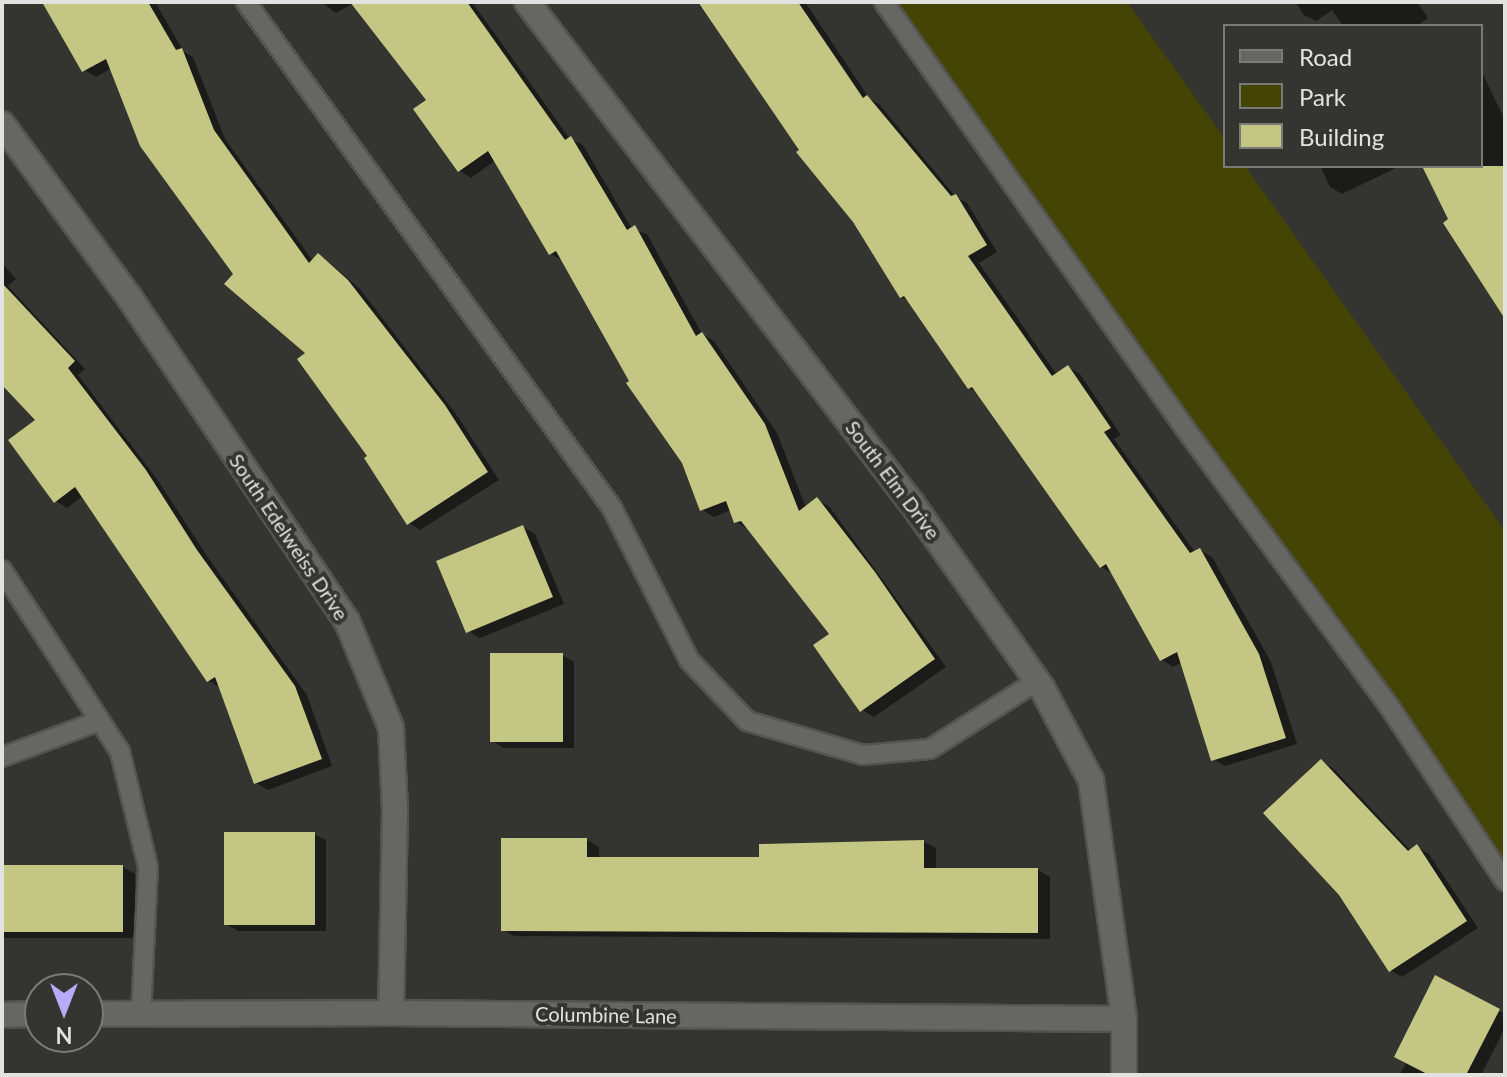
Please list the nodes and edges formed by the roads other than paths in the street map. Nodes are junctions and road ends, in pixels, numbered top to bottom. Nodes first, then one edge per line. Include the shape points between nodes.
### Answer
1 (246, 2) edge
2 (527, 2) edge
3 (884, 2) edge
4 (2, 124) edge
5 (2, 570) edge
6 (1037, 681) junction
7 (99, 721) junction
8 (2, 757) edge
9 (1505, 881) edge
10 (391, 1013) junction
11 (24, 1014) edge
12 (104, 1014) edge
13 (141, 1014) junction
14 (2, 1015) edge
15 (1124, 1019) junction
16 (1124, 1075) edge

1 - 6 lane via 612,508 689,660 747,721 863,755 930,749
2 - 6 street, South Elm Drive via 913,505
3 - 9 lane via 1389,706
4 - 10 street, South Edelweiss Drive via 129,297 347,621 391,728
5 - 7 lane
6 - 15 street, South Elm Drive via 1091,780
7 - 8 lane
7 - 13 lane via 120,752 148,867
10 - 13 street, Columbine Lane
10 - 15 street, Columbine Lane
11 - 14 street
12 - 13 street, Columbine Lane
15 - 16 street, South Elm Drive

